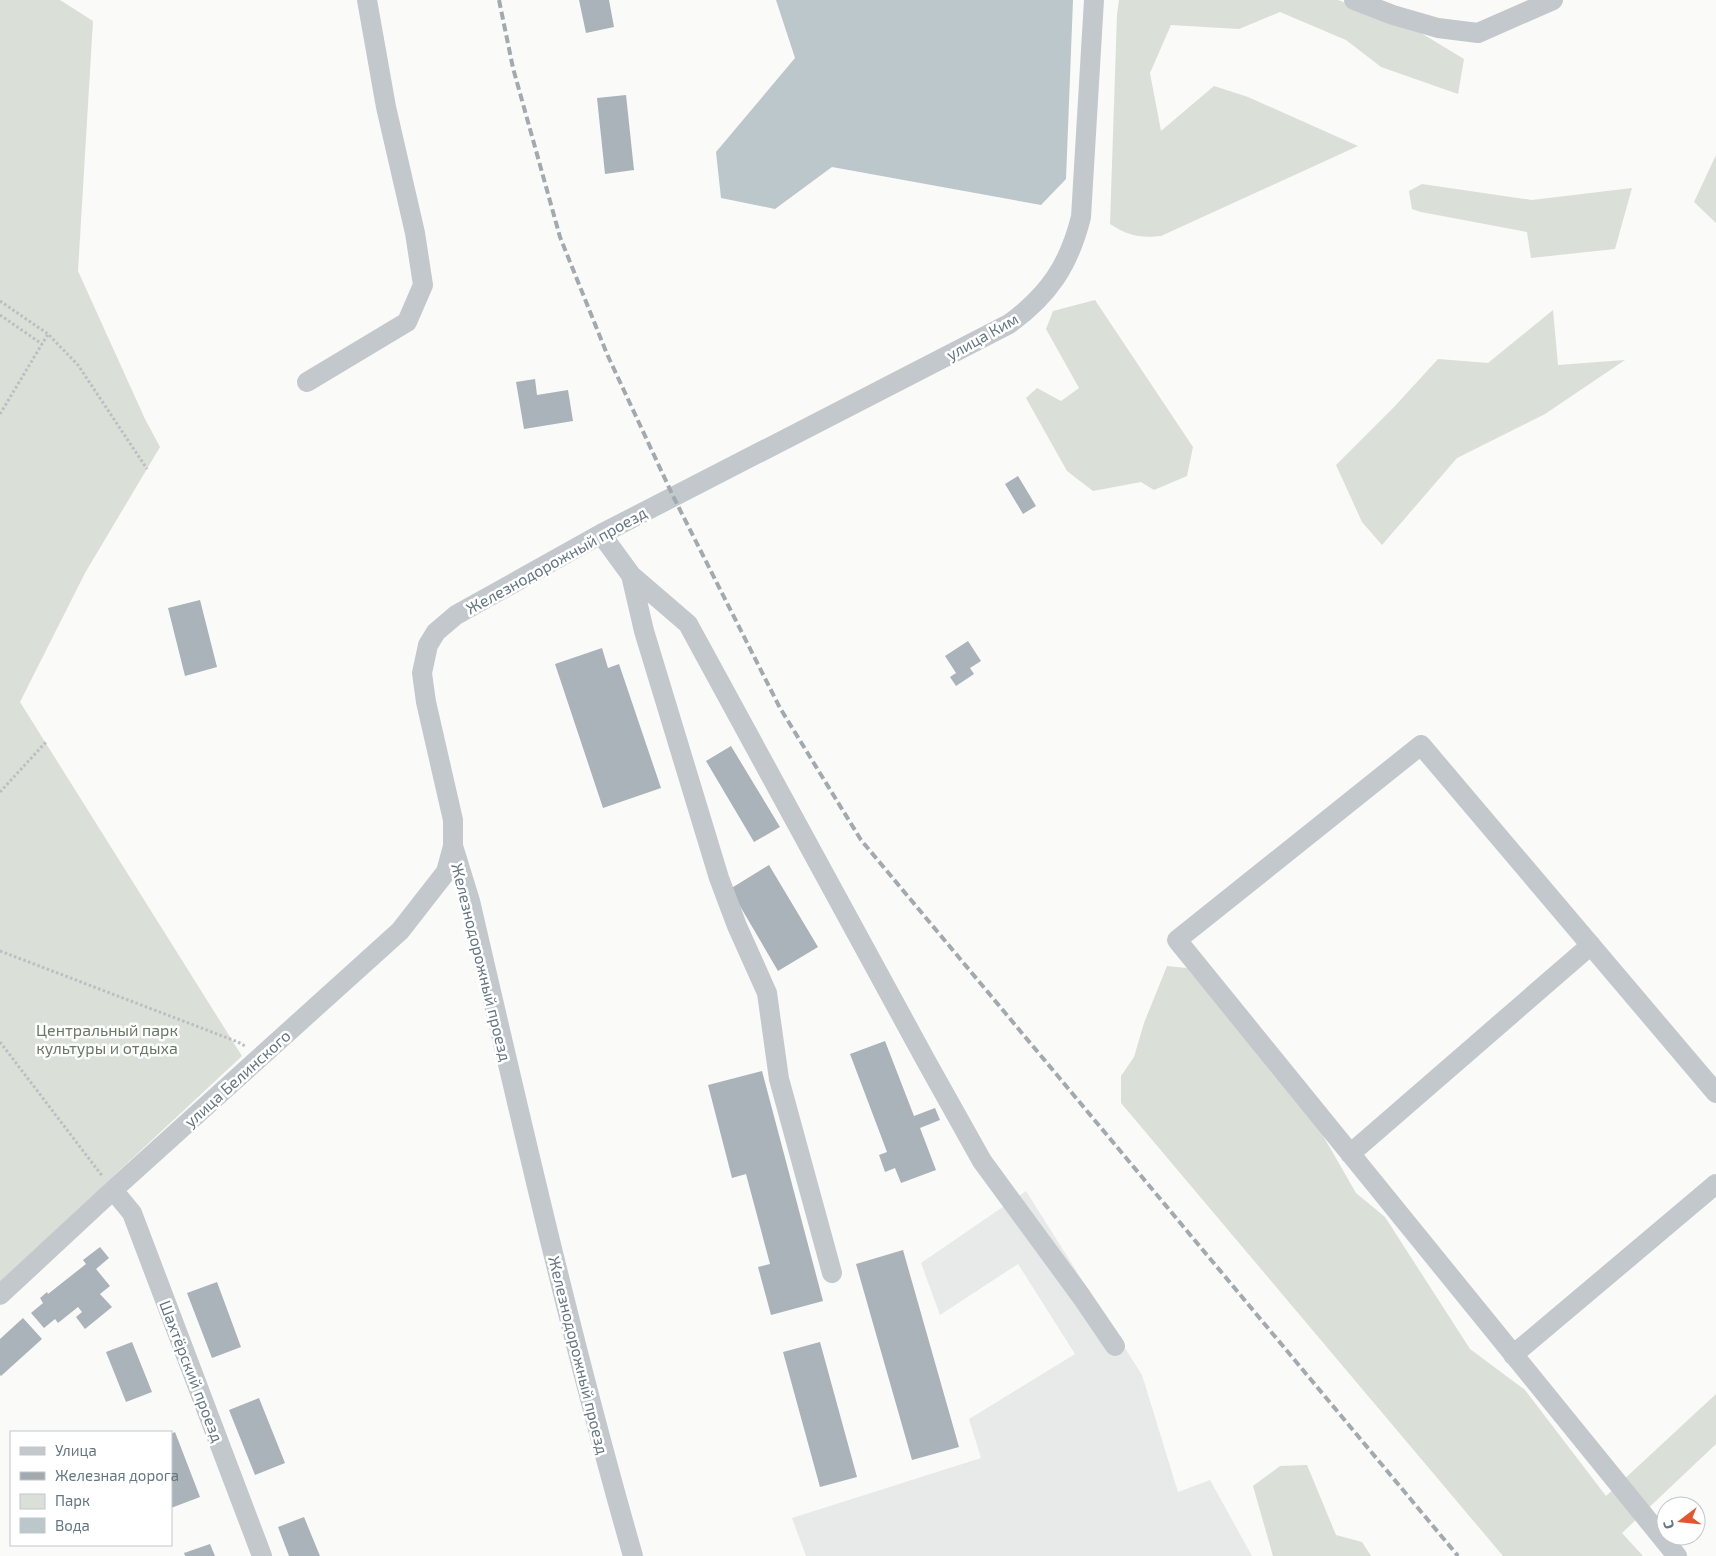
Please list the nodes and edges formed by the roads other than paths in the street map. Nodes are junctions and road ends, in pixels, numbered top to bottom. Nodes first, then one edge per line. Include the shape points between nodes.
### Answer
1 (367, 0) edge
2 (1094, 0) edge
3 (1354, 0) edge
4 (1553, 0) edge
5 (307, 382) dead end
6 (673, 496) joint
7 (601, 534) junction
8 (631, 575) junction
9 (452, 846) junction
10 (1591, 945) junction
11 (1716, 1093) edge
12 (1350, 1154) junction
13 (1716, 1184) edge
14 (113, 1190) junction
15 (832, 1273) dead end
16 (0, 1295) edge
17 (1115, 1346) dead end
18 (1513, 1355) junction
19 (262, 1556) edge
20 (633, 1556) edge
21 (1677, 1556) edge

1 - 5 street via 423,285 407,322
2 - 6 street, улица Ким via 1081,217 1075,241 1054,281 1028,311 1009,324
3 - 4 street via 1438,28 1478,33
6 - 7 street, Железнодорожный проезд
7 - 8 street
7 - 9 street, Железнодорожный проезд via 456,615 436,632 428,645 422,673 453,820
8 - 15 street via 644,631 719,878 767,993 779,1079
8 - 17 street via 688,624 982,1161
9 - 14 street, улица Белинского via 446,872 400,931
9 - 20 street, Железнодорожный проезд via 470,901 566,1309
10 - 11 street
10 - 12 street
10 - 12 street via 1421,745 1177,940
12 - 18 street
13 - 18 street
14 - 16 street, улица Белинского
14 - 19 street, Шахтёрский проезд via 132,1212
18 - 21 street

